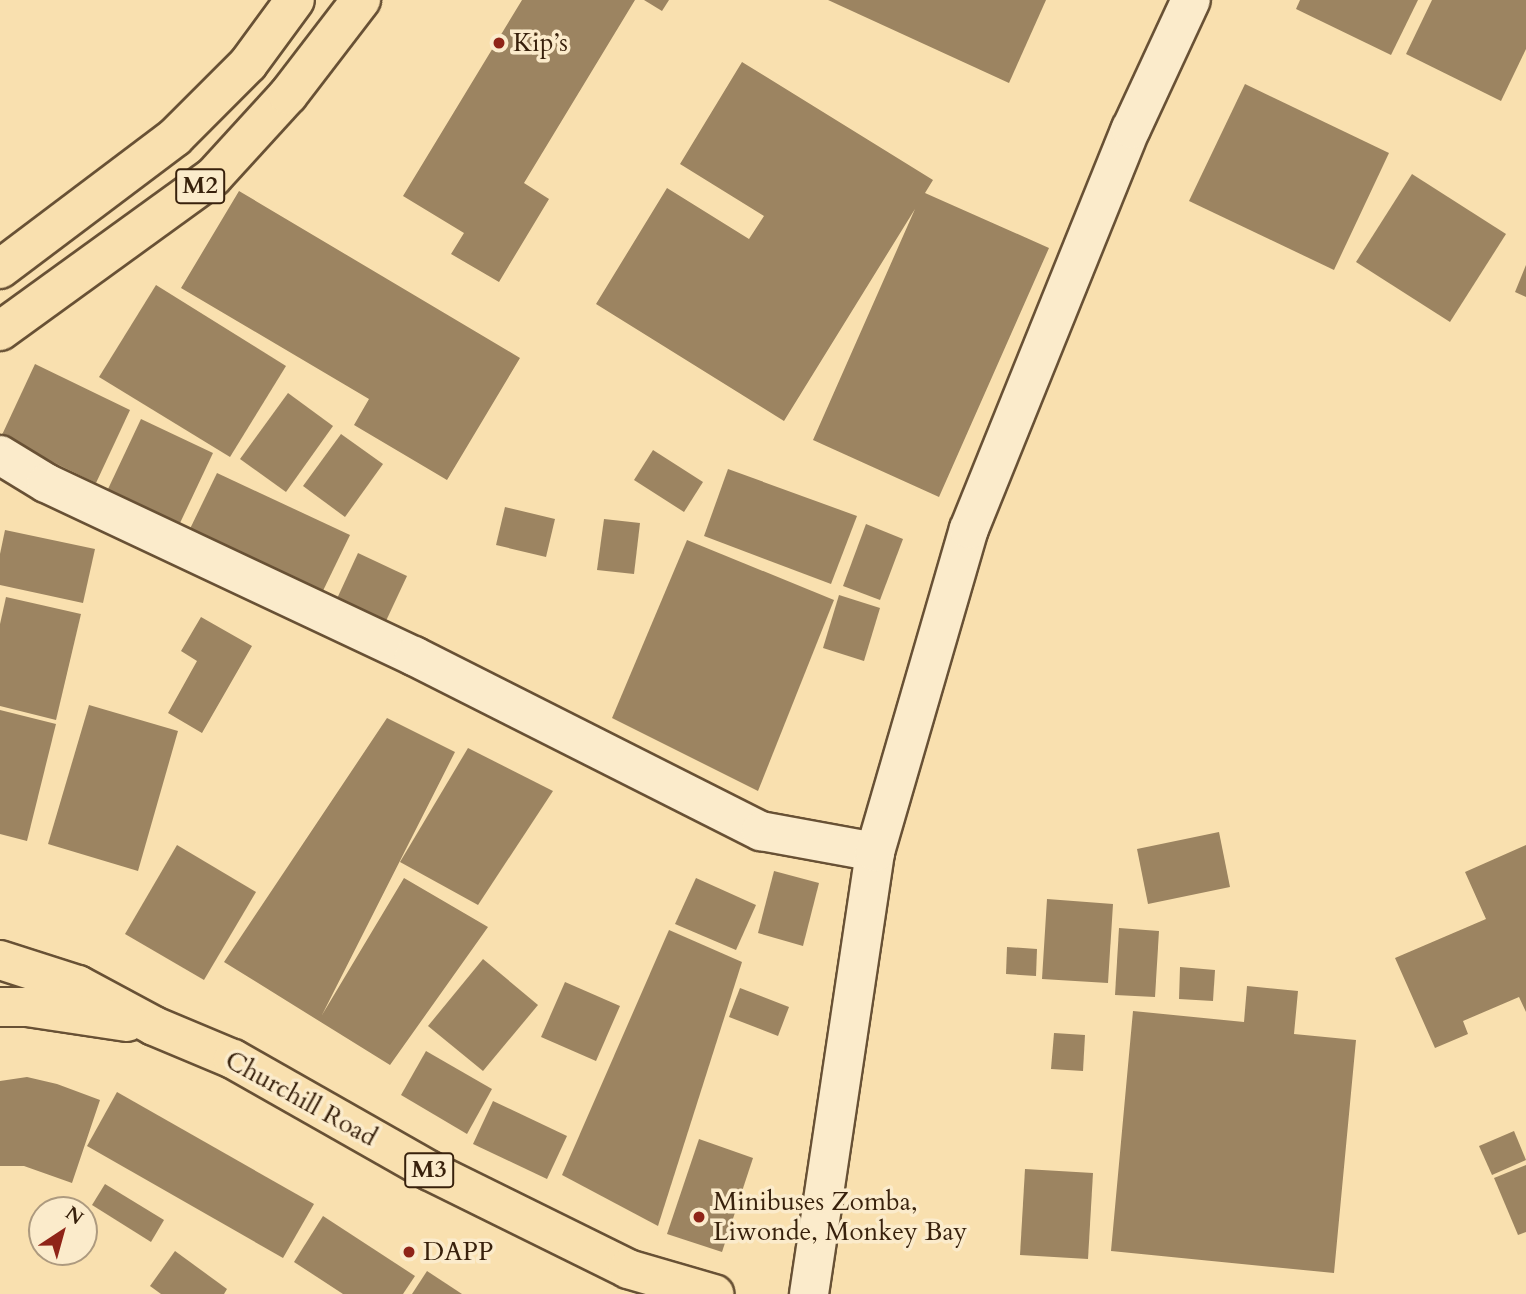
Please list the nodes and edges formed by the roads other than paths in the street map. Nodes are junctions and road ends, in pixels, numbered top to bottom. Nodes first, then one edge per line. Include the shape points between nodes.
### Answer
1 (295, 0) edge
2 (361, 0) edge
3 (1191, 0) edge
4 (0, 269) edge
5 (0, 331) edge
6 (0, 455) edge
7 (875, 852) junction
8 (0, 960) edge
9 (0, 1007) edge
10 (153, 1026) junction
11 (714, 1294) edge
12 (809, 1294) edge

1 - 4 highway, M2 via 248,64 175,137
2 - 5 highway, M2 via 288,95 213,177
3 - 7 street via 1131,129 969,529
6 - 7 street via 46,483 414,656 761,831
7 - 12 street
8 - 10 highway, M3 via 78,985
9 - 10 highway, M3
10 - 11 highway, Churchill Road / M3 via 233,1059 430,1171 628,1269

